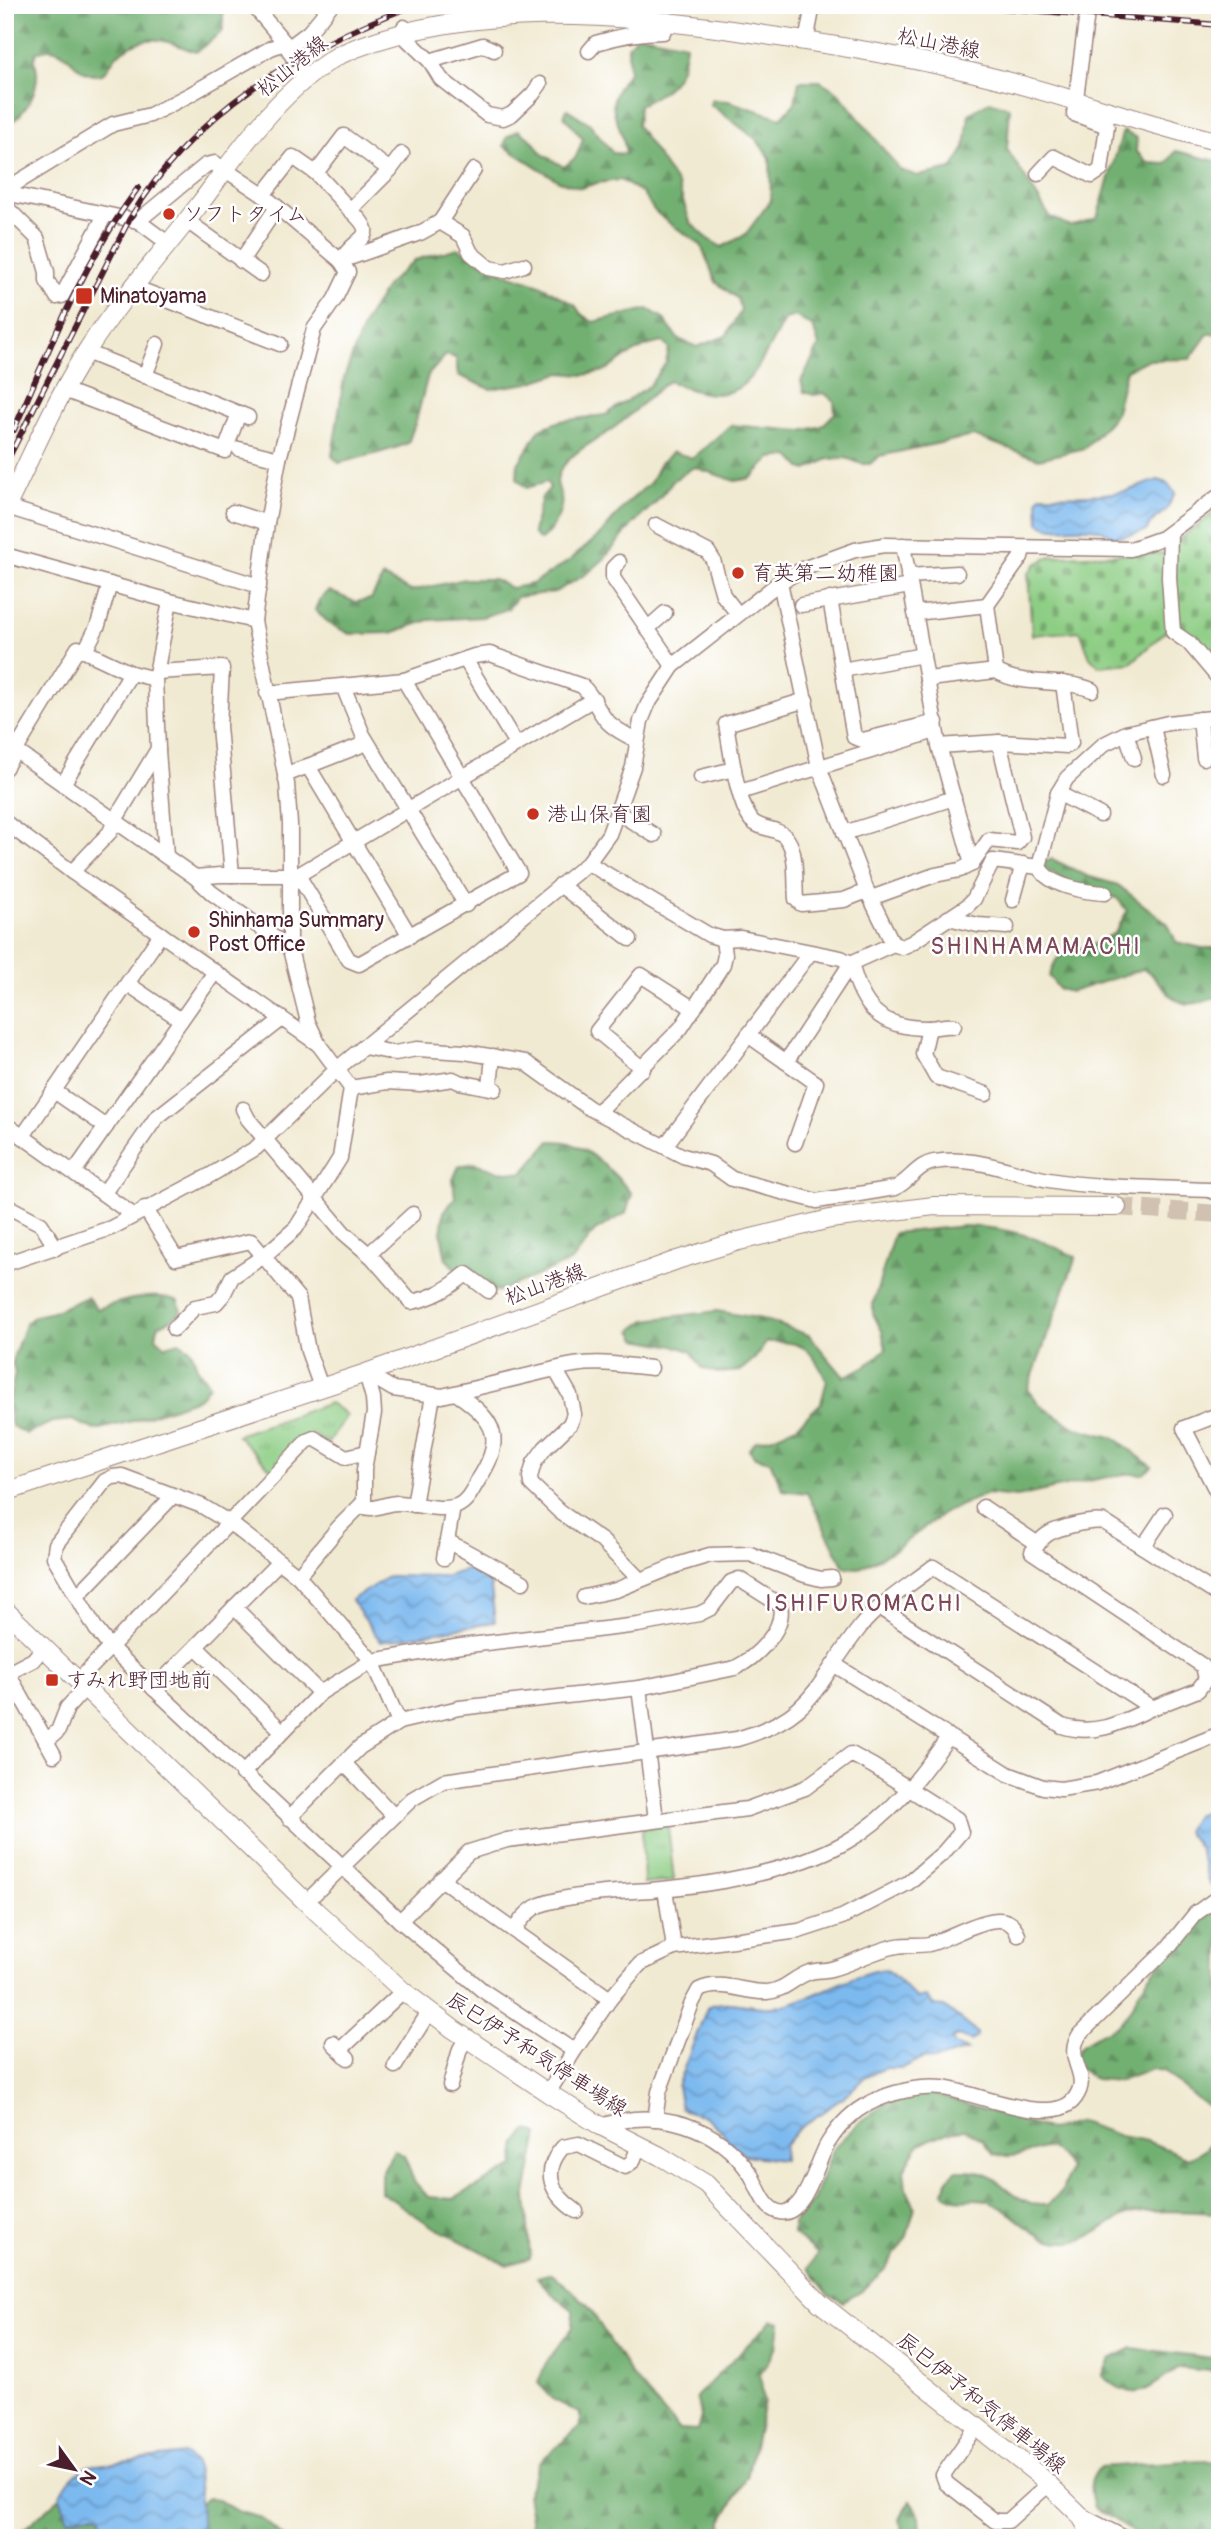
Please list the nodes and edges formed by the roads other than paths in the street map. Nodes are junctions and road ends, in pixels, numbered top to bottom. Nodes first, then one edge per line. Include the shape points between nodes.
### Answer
1 (253, 5) edge
2 (331, 5) edge
3 (813, 5) edge
4 (1088, 5) edge
5 (576, 8) edge
6 (668, 20) junction
7 (404, 27) junction
8 (806, 42) junction
9 (287, 45) junction
10 (494, 50) dead end
11 (589, 51) dead end
12 (430, 61) junction
13 (305, 79) junction
14 (540, 84) dead end
15 (1076, 100) junction
16 (1220, 142) edge
17 (402, 154) dead end
18 (226, 169) junction
19 (390, 170) junction
20 (474, 170) dead end
21 (316, 173) junction
22 (1038, 174) dead end
23 (5, 191) edge
24 (263, 195) junction
25 (5, 206) edge
26 (277, 207) junction
27 (351, 210) junction
28 (105, 215) junction
29 (138, 221) junction
30 (187, 221) junction
31 (440, 222) junction
32 (169, 244) junction
33 (241, 261) junction
34 (341, 261) junction
35 (524, 265) dead end
36 (261, 274) dead end
37 (134, 287) junction
38 (157, 344) dead end
39 (280, 344) dead end
40 (86, 352) junction
41 (145, 376) junction
42 (64, 390) junction
43 (239, 449) dead end
44 (279, 459) junction
45 (1217, 501) edge
46 (6, 508) edge
47 (233, 512) dead end
48 (267, 523) junction
49 (656, 525) dead end
50 (1170, 533) junction
51 (903, 545) junction
52 (1023, 549) junction
53 (5, 555) edge
54 (619, 562) dead end
55 (957, 573) dead end
56 (909, 581) junction
57 (780, 582) junction
58 (110, 584) junction
59 (259, 586) junction
60 (830, 599) junction
61 (170, 601) junction
62 (801, 605) dead end
63 (988, 605) junction
64 (664, 613) dead end
65 (915, 613) junction
66 (738, 614) junction
67 (254, 621) junction
68 (647, 629) junction
69 (85, 651) junction
70 (923, 654) junction
71 (465, 659) junction
72 (673, 666) junction
73 (842, 670) junction
74 (996, 671) junction
75 (131, 673) junction
76 (156, 675) junction
77 (928, 679) junction
78 (404, 680) junction
79 (1220, 680) edge
80 (1063, 683) junction
81 (343, 686) junction
82 (1091, 690) dead end
83 (267, 693) junction
84 (594, 699) junction
85 (806, 700) junction
86 (1220, 714) edge
87 (1200, 719) junction
88 (1153, 727) junction
89 (937, 733) junction
90 (1126, 733) junction
91 (636, 740) junction
92 (999, 742) junction
93 (367, 743) junction
94 (516, 744) junction
95 (158, 749) junction
96 (16, 751) junction
97 (1134, 758) dead end
98 (1204, 758) dead end
99 (308, 766) junction
100 (819, 767) junction
101 (5, 768) edge
102 (734, 769) junction
103 (285, 775) junction
104 (1164, 775) dead end
105 (461, 777) junction
106 (701, 777) dead end
107 (63, 784) junction
108 (740, 792) junction
109 (1058, 793) junction
110 (954, 798) junction
111 (407, 809) junction
112 (617, 812) junction
113 (1100, 816) dead end
114 (115, 820) junction
115 (5, 822) edge
116 (845, 833) junction
117 (654, 835) dead end
118 (353, 841) junction
119 (166, 856) junction
120 (588, 863) junction
121 (972, 864) junction
122 (1023, 864) junction
123 (1039, 867) junction
124 (72, 872) junction
125 (232, 875) junction
126 (294, 875) junction
127 (195, 877) junction
128 (561, 886) junction
129 (1105, 893) dead end
130 (869, 894) junction
131 (1013, 900) dead end
132 (466, 905) junction
133 (948, 918) junction
134 (1007, 927) dead end
135 (162, 934) junction
136 (410, 936) junction
137 (631, 939) dead end
138 (723, 939) junction
139 (893, 944) junction
140 (290, 949) junction
141 (810, 953) junction
142 (851, 963) junction
143 (215, 972) junction
144 (128, 984) junction
145 (694, 1009) junction
146 (282, 1019) junction
147 (181, 1020) junction
148 (954, 1026) dead end
149 (929, 1028) junction
150 (748, 1035) junction
151 (319, 1045) junction
152 (364, 1047) junction
153 (493, 1056) junction
154 (786, 1062) junction
155 (338, 1068) junction
156 (642, 1069) junction
157 (351, 1088) junction
158 (54, 1091) junction
159 (986, 1094) dead end
160 (243, 1109) dead end
161 (598, 1112) junction
162 (5, 1124) edge
163 (106, 1126) junction
164 (23, 1136) junction
165 (265, 1138) junction
166 (795, 1143) dead end
167 (665, 1146) junction
168 (74, 1172) junction
169 (104, 1194) junction
170 (1220, 1194) edge
171 (316, 1199) junction
172 (5, 1205) edge
173 (1117, 1207) tunnel mouth
174 (139, 1211) junction
175 (412, 1214) dead end
176 (56, 1248) junction
177 (369, 1254) junction
178 (264, 1256) junction
179 (5, 1264) edge
180 (489, 1291) dead end
181 (174, 1329) dead end
182 (651, 1368) dead end
183 (555, 1369) junction
184 (366, 1373) junction
185 (321, 1387) junction
186 (457, 1394) junction
187 (433, 1395) junction
188 (1220, 1414) edge
189 (367, 1452) junction
190 (1218, 1490) edge
191 (5, 1492) edge
192 (173, 1496) junction
193 (414, 1505) junction
194 (361, 1506) junction
195 (453, 1507) junction
196 (983, 1507) dead end
197 (1165, 1514) dead end
198 (230, 1523) junction
199 (447, 1541) junction
200 (1038, 1544) junction
201 (1143, 1547) junction
202 (444, 1558) dead end
203 (279, 1562) junction
204 (298, 1576) junction
205 (832, 1578) dead end
206 (640, 1580) junction
207 (523, 1582) dead end
208 (78, 1595) junction
209 (1220, 1596) edge
210 (584, 1597) dead end
211 (234, 1608) junction
212 (880, 1608) junction
213 (5, 1610) edge
214 (44, 1647) junction
215 (110, 1647) junction
216 (196, 1647) junction
217 (372, 1661) junction
218 (835, 1665) junction
219 (7, 1670) edge
220 (82, 1684) junction
221 (639, 1688) junction
222 (154, 1689) junction
223 (320, 1693) junction
224 (1152, 1708) junction
225 (399, 1722) junction
226 (282, 1731) junction
227 (1220, 1734) edge
228 (949, 1736) junction
229 (46, 1741) junction
230 (647, 1751) junction
231 (54, 1755) dead end
232 (344, 1763) junction
233 (242, 1774) junction
234 (909, 1789) junction
235 (394, 1816) junction
236 (289, 1818) junction
237 (656, 1819) junction
238 (343, 1867) junction
239 (441, 1879) junction
240 (665, 1889) junction
241 (1220, 1896) edge
242 (306, 1902) junction
243 (400, 1921) junction
244 (514, 1930) junction
245 (1018, 1935) dead end
246 (674, 1948) junction
247 (403, 1991) junction
248 (610, 1999) junction
249 (429, 2012) junction
250 (467, 2038) junction
251 (341, 2050) dead end
252 (574, 2050) junction
253 (396, 2066) dead end
254 (450, 2085) dead end
255 (548, 2094) junction
256 (655, 2119) junction
257 (601, 2126) junction
258 (639, 2145) junction
259 (576, 2211) dead end
260 (977, 2426) junction
261 (1049, 2484) junction
262 (1080, 2515) junction
263 (1094, 2538) edge
264 (1125, 2538) edge

1 - 9 street
2 - 9 street via 309,32
3 - 8 street
4 - 15 street
5 - 6 main road, 松山港線
5 - 7 main road, 松山港線 via 478,12
6 - 8 main road, 松山港線
6 - 11 street via 663,32 637,32 596,43
7 - 12 street via 407,38
7 - 13 main road, 松山港線 via 342,52
8 - 15 main road, 松山港線 via 996,78
9 - 13 street
9 - 23 street via 271,48 150,115 113,124
10 - 12 street via 484,46
12 - 14 street via 441,79 487,115 503,118 512,114
13 - 18 main road, 松山港線 via 256,128
15 - 16 main road, 松山港線
15 - 22 street via 1074,114 1107,126 1101,170 1092,176 1054,157
17 - 19 street
18 - 24 street
18 - 29 street via 206,164
18 - 30 main road, 松山港線
19 - 21 street via 344,136
19 - 27 street
20 - 31 street
21 - 24 street via 293,157
21 - 27 street
23 - 28 street
24 - 26 street
25 - 28 street via 37,238 47,281 57,297 62,296
26 - 33 street
26 - 34 street
27 - 34 street via 366,230
28 - 29 street
29 - 32 street
30 - 32 main road, 松山港線
30 - 33 street
31 - 34 street
31 - 35 street via 463,236 471,253 489,268 505,271
32 - 37 main road, 松山港線
33 - 36 street
34 - 44 street via 348,272 314,330
37 - 39 street
37 - 40 main road, 松山港線
38 - 41 street
40 - 41 street
40 - 42 main road, 松山港線
41 - 42 street via 243,415 225,452
42 - 46 main road, 松山港線
43 - 44 street
44 - 48 street
45 - 50 street
46 - 59 street
47 - 48 street
48 - 59 street
49 - 66 street via 708,552 723,595
50 - 52 street via 1130,549
50 - 79 street via 1173,632 1189,642
51 - 52 street
51 - 56 street
51 - 57 street via 841,554
52 - 63 street
53 - 58 street
54 - 68 street via 613,568 613,578
55 - 56 street
56 - 60 street
56 - 65 street
57 - 66 street
57 - 85 street
58 - 61 street
58 - 69 street
59 - 67 street
60 - 62 street
60 - 73 street
61 - 67 street
61 - 76 street
63 - 65 street
63 - 74 street
64 - 68 street
65 - 70 street
66 - 72 street
67 - 83 street
68 - 72 street
69 - 75 street
69 - 96 street via 78,648
70 - 73 street
70 - 77 street
71 - 78 street
71 - 84 street via 490,654 583,686
71 - 94 street
72 - 91 street via 648,704
73 - 89 street via 852,733 857,739
74 - 77 street
74 - 80 street via 1009,679
75 - 76 street
75 - 107 street
76 - 95 street
76 - 125 street via 222,668 219,726
77 - 89 street
78 - 81 street
78 - 105 street
80 - 82 street
80 - 92 street via 1071,743
81 - 83 street
81 - 93 street
83 - 103 street
84 - 91 street via 607,721
84 - 94 street
85 - 100 street
85 - 102 street via 726,724
86 - 87 street
87 - 88 street
87 - 98 street
88 - 90 street
88 - 104 street
89 - 92 street
89 - 100 street
89 - 110 street
90 - 97 street
90 - 109 street via 1090,755
91 - 112 street via 633,767
92 - 121 street via 1022,836 1017,843 989,841
93 - 99 street
93 - 111 street
94 - 105 street
95 - 114 street
95 - 119 street
96 - 101 street
96 - 107 street
99 - 103 street
99 - 118 street
100 - 108 street
100 - 116 street
102 - 106 street
102 - 108 street
103 - 126 street
105 - 111 street
105 - 132 street via 519,873
107 - 114 street
108 - 130 street via 755,824 782,833 792,844 796,899 801,904
109 - 113 street
109 - 123 street
110 - 116 street
110 - 121 street
111 - 118 street
111 - 132 street
112 - 117 street
112 - 120 street via 610,834
114 - 119 street
114 - 124 street via 110,832
115 - 124 street
116 - 130 street
118 - 126 street
118 - 136 street
119 - 127 street
120 - 128 street
120 - 138 street
121 - 130 street
122 - 123 street
122 - 131 street
122 - 133 street via 993,861 971,903
123 - 129 street via 1073,888
124 - 135 street
125 - 126 street
125 - 127 street
126 - 136 street via 349,960 359,964
126 - 140 street
127 - 140 street
128 - 137 street
128 - 152 street
130 - 139 street
132 - 136 street
133 - 134 street
133 - 139 street via 911,943
135 - 143 street
135 - 144 street
138 - 141 street via 741,938
138 - 145 street via 723,964
139 - 142 street
140 - 151 street via 308,1022
141 - 142 street
141 - 150 street
142 - 149 street via 875,1014 897,1025
142 - 154 street
143 - 146 street
143 - 147 street
144 - 147 street
144 - 158 street
145 - 156 street
145 - 156 street via 640,975 597,1031
146 - 151 street
146 - 169 street via 156,1118
147 - 163 street
148 - 149 street
149 - 159 street via 923,1054 934,1083
150 - 154 street
150 - 167 street
151 - 155 street
152 - 153 street via 384,1052 429,1049
152 - 155 street
153 - 157 street via 493,1088 453,1079
153 - 161 street via 530,1064
154 - 166 street via 816,1083
155 - 157 street
155 - 165 street
156 - 161 street
157 - 171 street via 340,1157
158 - 163 street
158 - 164 street
160 - 165 street
161 - 167 street
162 - 164 street
163 - 168 street
164 - 168 street
165 - 171 street
165 - 174 street via 239,1159
167 - 170 street via 710,1164 732,1179 817,1201 895,1188 921,1167 947,1160 978,1162 1048,1180
168 - 169 street
169 - 174 street
171 - 177 street
171 - 178 street via 296,1228
172 - 176 street via 41,1224
173 - 184 main road, 松山港線 via 934,1206 786,1229 677,1260
174 - 176 street via 94,1235
174 - 178 street via 176,1258 251,1241
175 - 177 street
176 - 179 street
177 - 180 street via 411,1302 431,1298 466,1274
178 - 181 street via 232,1277 216,1303 195,1307
178 - 185 street via 298,1298 308,1351
182 - 183 street via 600,1362
183 - 186 street
183 - 206 street via 570,1395 574,1414 534,1463 531,1484 560,1512 602,1541
184 - 185 main road, 松山港線
184 - 187 street via 393,1389
184 - 189 street via 374,1413
185 - 191 main road, 松山港線
186 - 187 street
186 - 195 street via 491,1423 494,1434 486,1469 463,1503
187 - 193 street
188 - 190 street via 1184,1428
189 - 194 street
189 - 198 street via 346,1457 314,1438 307,1441
192 - 198 street
192 - 208 street
192 - 208 street via 122,1476 105,1481 56,1544 54,1557
193 - 194 street
193 - 195 street
194 - 204 street
195 - 199 street
196 - 200 street
197 - 201 street
198 - 203 street
198 - 215 street
199 - 202 street
199 - 207 street via 506,1579
200 - 201 street via 1053,1531 1096,1521
200 - 224 street via 1032,1552 1203,1665 1206,1679 1200,1688
201 - 209 street
203 - 204 street
203 - 211 street
204 - 217 street
205 - 206 street via 805,1575 750,1554 710,1555
206 - 210 street
208 - 215 street
211 - 216 street
211 - 223 street
212 - 218 street via 862,1624
212 - 224 street via 1062,1726 1102,1729
212 - 224 street via 933,1567
213 - 214 main road, 辰巳伊予和気停車場線
214 - 219 street via 33,1660
214 - 220 main road, 辰巳伊予和気停車場線
215 - 220 street
215 - 222 street
216 - 222 street
216 - 226 street
217 - 221 street via 699,1614 739,1579 780,1605 780,1621 746,1662 719,1673
217 - 223 street
217 - 225 street
218 - 228 street
218 - 230 street via 806,1704 774,1726 737,1739
219 - 229 street
220 - 229 street via 58,1731
220 - 242 main road, 辰巳伊予和気停車場線
221 - 225 street via 458,1708
221 - 230 street
222 - 233 street
223 - 226 street
225 - 232 street
226 - 233 street
227 - 228 street via 1097,1783 1061,1789 1024,1782
228 - 234 street
229 - 231 street
230 - 235 street via 454,1778 421,1793
230 - 237 street
232 - 235 street
232 - 236 street
233 - 236 street
234 - 237 street via 851,1754 805,1788 747,1809
234 - 240 street via 847,1841 816,1856 785,1867
234 - 246 street via 957,1819 961,1832 908,1883 842,1917 799,1931
235 - 238 street
236 - 238 street
237 - 239 street via 507,1840 469,1852
238 - 242 street
238 - 243 street
239 - 243 street
239 - 244 street
240 - 244 street via 540,1905
240 - 246 street
241 - 256 street via 1195,1914 1167,1949 1080,2034 1073,2057 1080,2084 1074,2100 1066,2106 1020,2108 944,2088 921,2088 870,2103 839,2128 821,2155 800,2203 786,2213 768,2206 737,2158 710,2134
242 - 247 main road, 辰巳伊予和気停車場線
243 - 252 street via 482,1990
244 - 248 street
245 - 256 street via 1007,1920 995,1920 940,1941 896,1946 813,1971 771,1992 706,1986 692,2003 659,2092
246 - 248 street via 640,1964
247 - 249 main road, 辰巳伊予和気停車場線
247 - 251 street
248 - 252 street
249 - 250 main road, 辰巳伊予和気停車場線
249 - 253 street
250 - 254 street
250 - 255 main road, 辰巳伊予和気停車場線
252 - 255 street
255 - 257 main road, 辰巳伊予和気停車場線
256 - 257 street
257 - 258 main road, 辰巳伊予和気停車場線
258 - 259 street via 633,2161 625,2166 579,2144 563,2147 554,2158 551,2179 562,2199
258 - 260 main road, 辰巳伊予和気停車場線 via 706,2184 820,2303
260 - 261 main road, 辰巳伊予和気停車場線
260 - 261 street via 943,2475 946,2483 1001,2523
261 - 262 main road, 辰巳伊予和気停車場線
262 - 263 main road, 辰巳伊予和気停車場線
262 - 264 street

